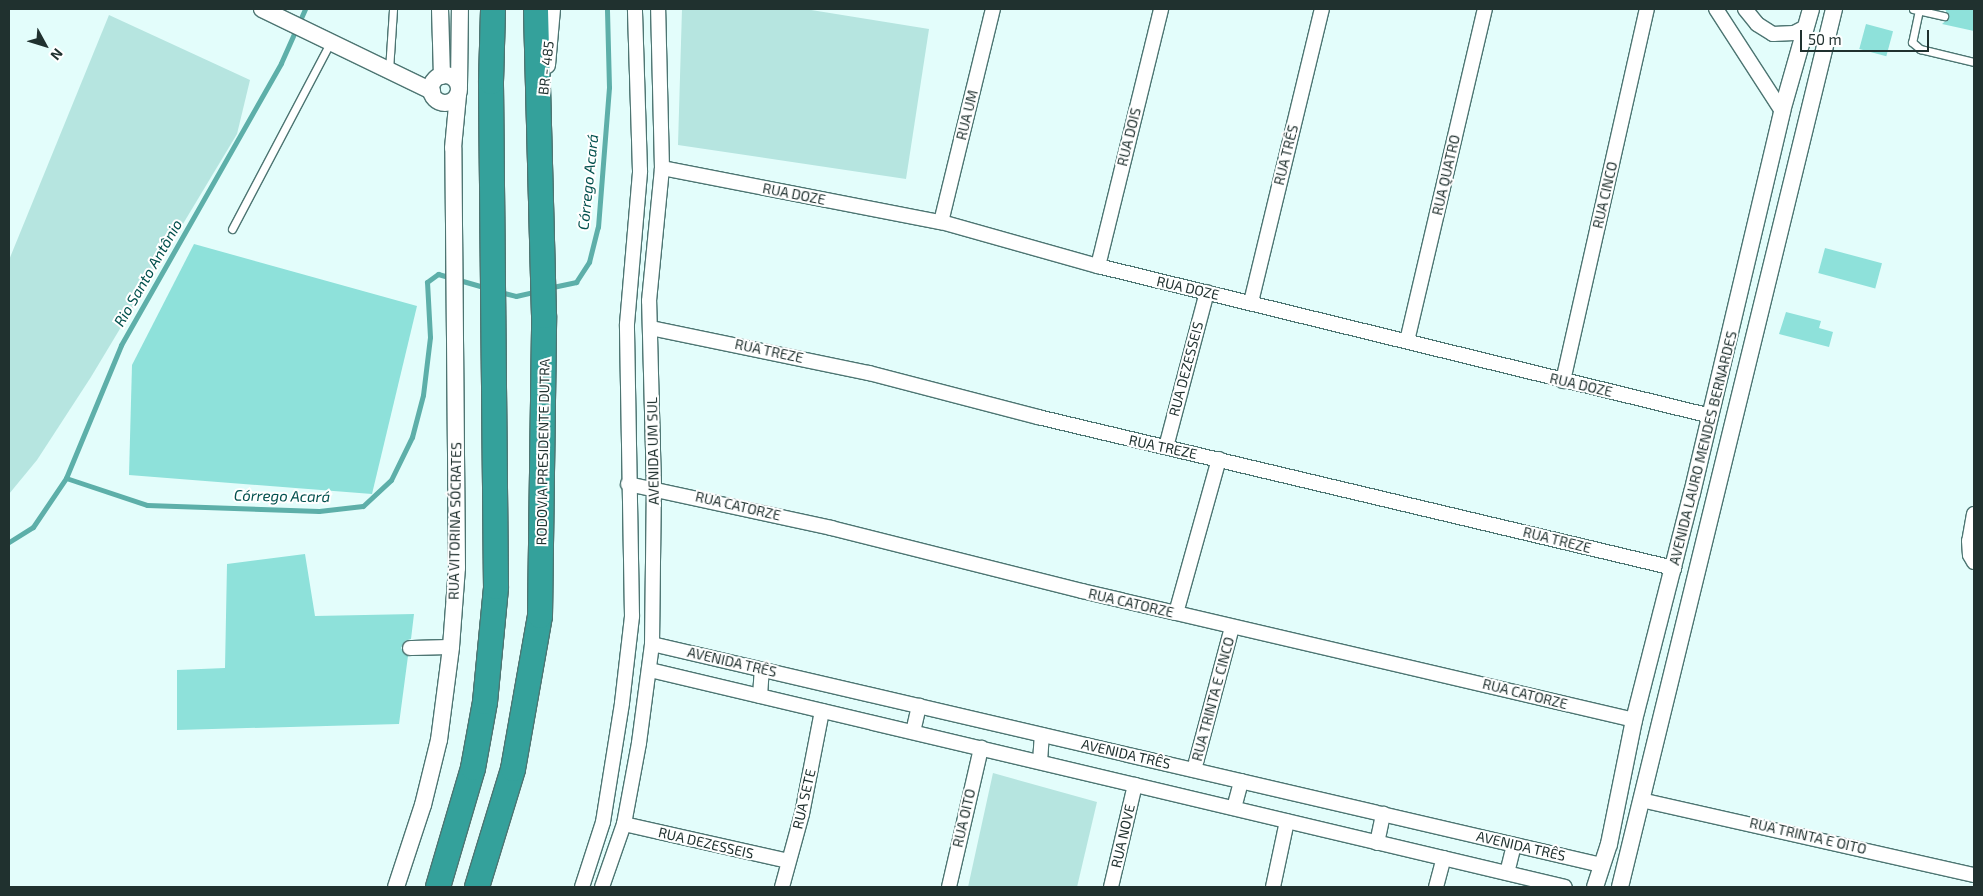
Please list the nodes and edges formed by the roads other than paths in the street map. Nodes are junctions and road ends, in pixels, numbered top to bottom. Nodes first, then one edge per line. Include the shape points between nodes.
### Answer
1 (262, 9) edge
2 (393, 9) edge
3 (440, 9) edge
4 (460, 9) edge
5 (493, 9) edge
6 (536, 9) edge
7 (552, 9) edge
8 (635, 9) edge
9 (658, 9) edge
10 (993, 9) edge
11 (1161, 9) edge
12 (1322, 9) edge
13 (1485, 9) edge
14 (1646, 9) edge
15 (1716, 9) edge
16 (1745, 9) edge
17 (1811, 9) edge
18 (1834, 9) edge
19 (1916, 10) edge
20 (1944, 16) dead end
21 (1806, 27) junction
22 (330, 43) junction
23 (1974, 62) edge
24 (389, 70) junction
25 (432, 87) junction
26 (458, 91) junction
27 (1782, 111) junction
28 (1807, 116) junction
29 (540, 127) junction
30 (453, 148) junction
31 (662, 168) junction
32 (1763, 200) junction
33 (1786, 206) junction
34 (941, 222) junction
35 (232, 229) dead end
36 (1098, 266) junction
37 (1207, 292) junction
38 (1251, 302) junction
39 (651, 328) junction
40 (1407, 341) junction
41 (1563, 381) junction
42 (1711, 416) junction
43 (630, 426) junction
44 (652, 426) junction
45 (1166, 447) junction
46 (1219, 459) junction
47 (628, 484) junction
48 (654, 488) junction
49 (1692, 493) junction
50 (1714, 498) junction
51 (1974, 514) edge
52 (631, 560) junction
53 (1974, 562) edge
54 (652, 564) junction
55 (1674, 568) junction
56 (1176, 613) junction
57 (1232, 627) junction
58 (1657, 634) junction
59 (1678, 638) junction
60 (652, 644) junction
61 (451, 647) junction
62 (410, 648) dead end
63 (650, 670) junction
64 (762, 670) junction
65 (760, 696) junction
66 (920, 706) junction
67 (822, 710) junction
68 (1634, 720) junction
69 (913, 732) junction
70 (617, 734) junction
71 (1042, 735) junction
72 (639, 743) junction
73 (981, 748) junction
74 (1040, 762) junction
75 (1194, 770) junction
76 (1241, 781) junction
77 (1135, 785) junction
78 (1641, 800) junction
79 (1234, 808) junction
80 (1383, 814) junction
81 (1287, 821) junction
82 (624, 824) junction
83 (1377, 843) junction
84 (1608, 844) junction
85 (1514, 845) junction
86 (1631, 848) junction
87 (1444, 858) junction
88 (788, 861) junction
89 (1601, 865) junction
90 (1507, 873) junction
91 (1974, 875) edge
92 (396, 887) edge
93 (438, 887) edge
94 (477, 887) edge
95 (582, 887) edge
96 (602, 887) edge
97 (782, 887) edge
98 (949, 887) edge
99 (1110, 887) edge
100 (1273, 887) edge
101 (1436, 887) edge
102 (1565, 887) edge
103 (1595, 887) edge
104 (1620, 887) edge

1 - 22 street
2 - 24 lane
3 - 25 street
4 - 26 street
5 - 93 highway via 490,82 497,499 492,637 473,768
6 - 29 highway, RODOVIA PRESIDENTE DUTRA
7 - 29 street, BR - 485
8 - 43 street, AVENIDA UM SUL via 640,171 627,324
9 - 31 street, AVENIDA UM SUL
10 - 34 street, RUA UM
11 - 36 street, RUA DOIS
12 - 38 street, RUA TRÊS
13 - 40 street, RUA QUATRO
14 - 41 street, RUA CINCO
15 - 27 street
16 - 21 street via 1757,24 1772,34 1794,33
17 - 21 street, AVENIDA LAURO MENDES BERNARDES
18 - 28 street, AVENIDA LAURO MENDES BERNARDES
19 - 20 lane
19 - 23 lane via 1912,42 1920,49
21 - 27 street, AVENIDA LAURO MENDES BERNARDES
22 - 24 street
22 - 35 lane
24 - 25 street
25 - 26 street via 448,103
25 - 26 street via 451,76
25 - 30 street
26 - 30 street
27 - 28 street
27 - 32 street, AVENIDA LAURO MENDES BERNARDES
28 - 33 street, AVENIDA LAURO MENDES BERNARDES
29 - 94 highway, RODOVIA PRESIDENTE DUTRA via 544,302 540,616 513,770
30 - 61 street, RUA VITORINA SÓCRATES via 456,568
31 - 34 street, RUA DOZE
31 - 39 street, AVENIDA UM SUL via 649,301
32 - 33 street
32 - 42 street, AVENIDA LAURO MENDES BERNARDES
33 - 50 street, AVENIDA LAURO MENDES BERNARDES
34 - 36 street, RUA DOZE
36 - 37 street, RUA DOZE
37 - 38 street, RUA DOZE
37 - 45 street, RUA DEZESSEIS
38 - 40 street, RUA DOZE
39 - 44 street, AVENIDA UM SUL
39 - 45 street, RUA TREZE via 869,374
40 - 41 street, RUA DOZE
41 - 42 street, RUA DOZE
42 - 49 street, AVENIDA LAURO MENDES BERNARDES
43 - 44 street
43 - 47 street, AVENIDA UM SUL
44 - 48 street, AVENIDA UM SUL
45 - 46 street, RUA TREZE
46 - 55 street, RUA TREZE
46 - 56 street
47 - 48 street, RUA CATORZE
47 - 52 street, AVENIDA UM SUL
48 - 54 street, AVENIDA UM SUL
48 - 56 street, RUA CATORZE via 832,528
49 - 50 street
49 - 55 street, AVENIDA LAURO MENDES BERNARDES
50 - 59 street, AVENIDA LAURO MENDES BERNARDES
51 - 53 street via 1969,541
52 - 54 street
52 - 70 street, AVENIDA UM SUL via 632,616
54 - 60 street, AVENIDA UM SUL
55 - 58 street, AVENIDA LAURO MENDES BERNARDES
56 - 57 street, RUA CATORZE
57 - 68 street, RUA CATORZE
57 - 75 street, RUA TRINTA E CINCO
58 - 59 street
58 - 68 street, AVENIDA LAURO MENDES BERNARDES
59 - 78 street, AVENIDA LAURO MENDES BERNARDES
60 - 63 street, AVENIDA UM SUL
60 - 64 street, AVENIDA TRÊS
61 - 62 street
61 - 92 street, RUA VITORINA SÓCRATES via 439,740
63 - 65 street, AVENIDA TRÊS
63 - 72 street, AVENIDA UM SUL
64 - 65 street
64 - 66 street, AVENIDA TRÊS
65 - 67 street, AVENIDA TRÊS
66 - 69 street
66 - 71 street, AVENIDA TRÊS
67 - 69 street, AVENIDA TRÊS
67 - 88 street, RUA SETE via 802,814
68 - 84 street, AVENIDA LAURO MENDES BERNARDES
69 - 73 street, AVENIDA TRÊS
70 - 72 street
70 - 95 street, AVENIDA UM SUL via 603,822
71 - 74 street
71 - 75 street, AVENIDA TRÊS
72 - 82 street, AVENIDA UM SUL
73 - 74 street, AVENIDA TRÊS
73 - 98 street, RUA OITO
74 - 77 street, AVENIDA TRÊS
75 - 76 street, AVENIDA TRÊS
76 - 79 street
76 - 80 street, AVENIDA TRÊS
77 - 79 street, AVENIDA TRÊS
77 - 99 street, RUA NOVE
78 - 86 street, AVENIDA LAURO MENDES BERNARDES
78 - 91 street, RUA TRINTA E OITO
79 - 81 street, AVENIDA TRÊS
80 - 83 street
80 - 85 street, AVENIDA TRÊS
81 - 83 street, AVENIDA TRÊS
81 - 100 street
82 - 88 street, RUA DEZESSEIS
82 - 96 street, AVENIDA UM SUL
83 - 87 street, AVENIDA TRÊS
84 - 86 street
84 - 89 street, AVENIDA LAURO MENDES BERNARDES
85 - 89 street, AVENIDA TRÊS
85 - 90 street
86 - 104 street, AVENIDA LAURO MENDES BERNARDES
87 - 90 street, AVENIDA TRÊS
87 - 101 street
88 - 97 street, RUA SETE
89 - 103 street, AVENIDA LAURO MENDES BERNARDES
90 - 102 street, AVENIDA TRÊS

